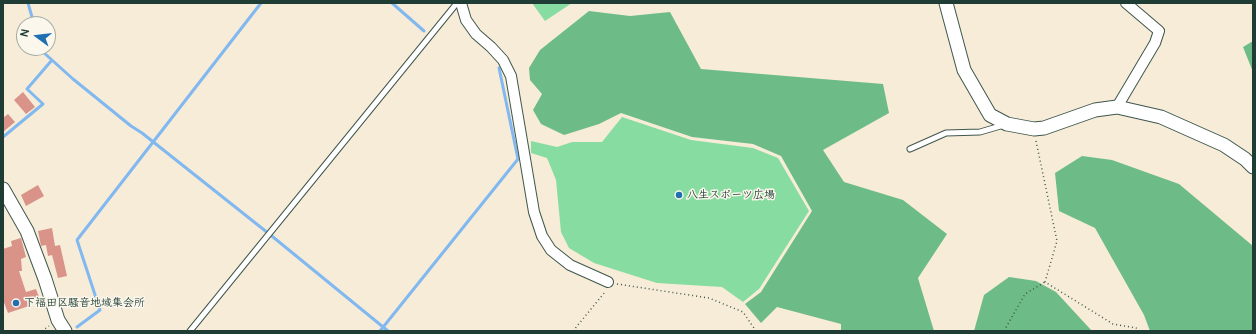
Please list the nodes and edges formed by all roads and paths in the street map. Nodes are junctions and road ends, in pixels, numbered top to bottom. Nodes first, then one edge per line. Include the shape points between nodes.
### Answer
1 (457, 3) edge
2 (461, 3) edge
3 (946, 3) edge
4 (1126, 3) edge
5 (1117, 107) junction
6 (1008, 124) junction
7 (1034, 130) junction
8 (910, 149) dead end
9 (1253, 167) edge
10 (3, 189) edge
11 (608, 282) junction
12 (1046, 282) junction
13 (65, 331) edge
14 (190, 331) edge
15 (573, 331) edge
16 (756, 331) edge
17 (1004, 331) edge
18 (1139, 331) edge

1 - 14 lane
2 - 11 street via 466,20 476,34 503,60 511,76 534,212 542,236 555,254 570,265
3 - 6 street via 964,70 990,115
4 - 5 street via 1159,31 1155,43
5 - 7 street via 1095,110
5 - 9 street via 1161,118 1224,146
6 - 7 street
6 - 8 lane via 980,132 946,132
7 - 12 path via 1057,242
10 - 13 street via 27,231 58,320
11 - 15 path via 604,293
11 - 16 path via 709,298 742,312
12 - 17 path via 1025,294
12 - 18 path via 1113,324 1136,328

